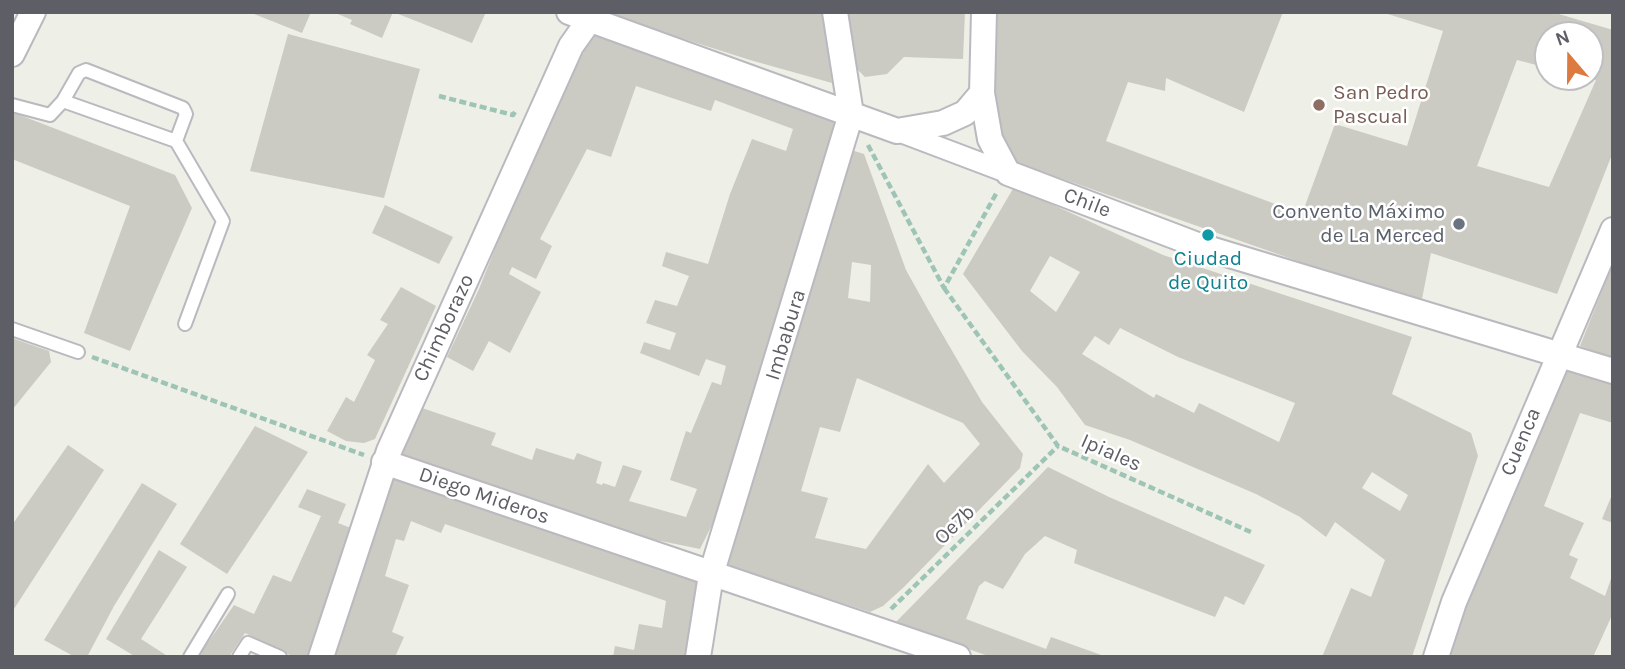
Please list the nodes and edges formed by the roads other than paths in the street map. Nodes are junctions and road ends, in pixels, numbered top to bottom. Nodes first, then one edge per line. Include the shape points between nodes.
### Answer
1 (33, 12) edge
2 (835, 12) edge
3 (984, 12) edge
4 (585, 14) edge
5 (12, 54) edge
6 (982, 93) junction
7 (63, 101) junction
8 (12, 105) edge
9 (852, 114) junction
10 (897, 131) junction
11 (176, 141) junction
12 (1006, 177) junction
13 (1613, 230) edge
14 (185, 324) dead end
15 (12, 329) edge
16 (78, 352) road end
17 (1558, 356) junction
18 (1613, 371) edge
19 (384, 462) junction
20 (711, 575) junction
21 (228, 594) dead end
22 (191, 657) edge
23 (239, 657) edge
24 (280, 657) edge
25 (321, 657) edge
26 (698, 657) edge
27 (958, 657) edge
28 (1436, 657) edge

1 - 5 street
2 - 9 street, Imbabura
3 - 6 street
4 - 9 street, Chile
4 - 19 street, Chimborazo
6 - 10 street via 965,113 943,123
6 - 12 street via 990,139
7 - 8 lane via 54,113 44,116
7 - 11 lane
7 - 11 lane via 79,73 90,72 183,108 186,114
9 - 10 street, Chile
9 - 20 street, Imbabura
10 - 12 street, Chile
11 - 14 lane via 223,221
12 - 17 street, Chile via 1200,246
13 - 17 street, Cuenca
15 - 16 lane
17 - 18 street, Chile
17 - 28 street, Cuenca via 1454,601
19 - 20 street, Diego Mideros
19 - 25 street, Chimborazo
20 - 26 street, Imbabura
20 - 27 street, Diego Mideros
21 - 22 lane
23 - 24 lane via 248,643

